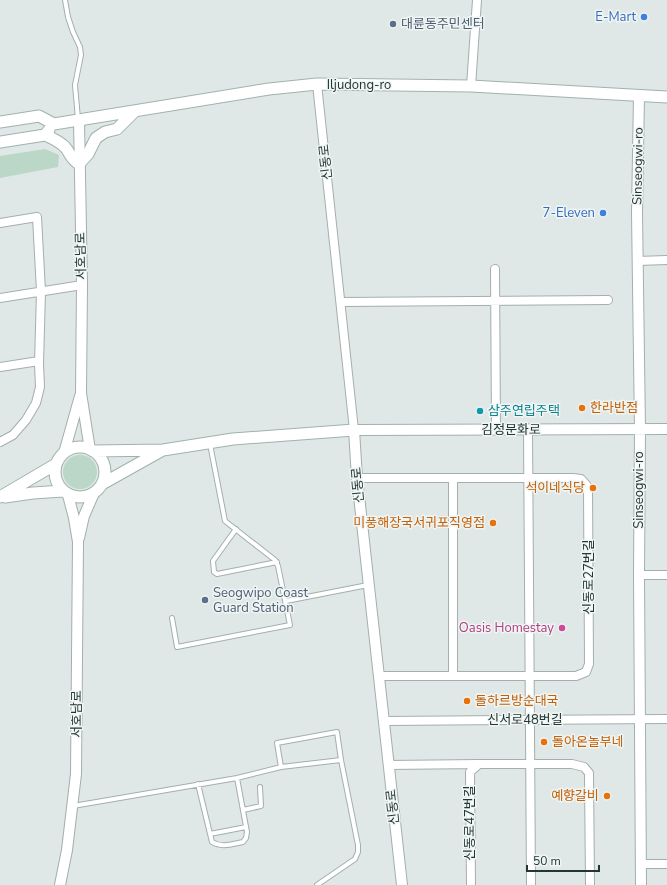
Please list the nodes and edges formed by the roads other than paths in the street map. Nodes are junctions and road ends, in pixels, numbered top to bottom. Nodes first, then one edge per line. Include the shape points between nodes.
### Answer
1 (65, 0) edge
2 (477, 0) edge
3 (317, 84) junction
4 (471, 86) junction
5 (639, 96) junction
6 (667, 97) edge
7 (135, 111) junction
8 (78, 120) junction
9 (0, 122) edge
10 (54, 124) junction
11 (45, 135) junction
12 (0, 142) edge
13 (79, 164) junction
14 (0, 223) edge
15 (667, 260) edge
16 (637, 261) junction
17 (495, 269) dead end
18 (82, 285) junction
19 (41, 291) junction
20 (0, 298) edge
21 (608, 300) dead end
22 (495, 301) junction
23 (341, 302) junction
24 (39, 361) junction
25 (0, 368) edge
26 (81, 393) junction
27 (640, 429) junction
28 (667, 429) edge
29 (354, 430) junction
30 (496, 430) junction
31 (528, 430) junction
32 (0, 442) edge
33 (209, 442) junction
34 (92, 450) junction
35 (163, 450) junction
36 (64, 453) junction
37 (56, 464) junction
38 (528, 477) junction
39 (357, 478) junction
40 (453, 478) junction
41 (102, 484) junction
42 (66, 493) junction
43 (94, 493) junction
44 (0, 497) edge
45 (236, 529) junction
46 (78, 542) junction
47 (276, 562) junction
48 (639, 574) junction
49 (667, 575) edge
50 (369, 585) junction
51 (286, 601) junction
52 (172, 618) dead end
53 (530, 675) junction
54 (379, 676) junction
55 (453, 676) junction
56 (640, 719) junction
57 (667, 719) edge
58 (531, 720) junction
59 (384, 721) junction
60 (341, 760) junction
61 (479, 764) junction
62 (531, 764) junction
63 (388, 765) junction
64 (281, 767) junction
65 (237, 778) junction
66 (198, 784) junction
67 (260, 787) dead end
68 (72, 806) junction
69 (243, 810) junction
70 (246, 827) junction
71 (210, 834) junction
72 (641, 864) junction
73 (667, 864) edge
74 (60, 885) edge
75 (317, 885) edge
76 (402, 885) edge
77 (470, 885) edge
78 (532, 885) edge
79 (590, 885) edge
80 (641, 885) edge

1 - 8 lane via 81,55 75,85
2 - 4 street
3 - 4 main road, Iljudong-ro
3 - 7 main road, Iljudong-ro via 255,91
3 - 23 street, 신동로
4 - 5 main road, Iljudong-ro
5 - 6 main road, Iljudong-ro
5 - 16 street, Sinseogwi-ro
7 - 8 main road, Iljudong-ro
7 - 13 main road via 117,129 104,132 96,138 88,154
8 - 10 main road, Iljudong-ro
8 - 13 street, 서호남로
9 - 10 main road via 39,116
10 - 11 main road
11 - 12 main road
11 - 13 main road via 58,141
13 - 18 street, 서호남로
14 - 19 street via 37,217
15 - 16 street
16 - 27 street, Sinseogwi-ro
17 - 22 street
18 - 19 street
18 - 26 street, 서호남로
19 - 20 street
19 - 24 street
21 - 22 street
22 - 23 street
22 - 30 street
23 - 29 street, 신동로
24 - 25 street
24 - 32 street via 40,387 36,403 13,435
26 - 34 street
26 - 36 street
27 - 28 street, 김정문화로
27 - 31 street, 김정문화로
27 - 48 street, Sinseogwi-ro
29 - 30 street, 김정문화로
29 - 33 main road
29 - 39 street, 신동로
30 - 31 street, 김정문화로
31 - 38 street
33 - 35 main road
33 - 45 lane via 225,521
34 - 35 main road
34 - 36 main road via 77,448
34 - 41 main road via 104,466
35 - 41 main road
36 - 37 main road
37 - 42 main road via 55,477 58,485
37 - 44 main road
38 - 40 street, 신동로27번길
38 - 53 street
38 - 53 street, 신동로27번길 via 573,478 581,480 588,491 588,671 576,676
39 - 40 street, 신동로27번길
39 - 50 street, 신동로
40 - 55 street
41 - 43 main road
42 - 43 main road via 81,497
42 - 44 main road via 32,493
42 - 46 street
43 - 46 street via 84,516
45 - 47 lane
45 - 47 lane via 213,561 214,572 217,574
46 - 68 street, 서호남로 via 76,774
47 - 51 lane
48 - 49 street
48 - 56 street, Sinseogwi-ro
50 - 51 lane
50 - 54 street, 신동로
51 - 52 lane via 290,625 176,647
53 - 55 street, 신동로27번길
53 - 58 street
54 - 55 street, 신동로27번길
54 - 59 street, 신동로
56 - 57 street, 신서로48번길
56 - 58 street, 신서로48번길
56 - 72 street, Sinseogwi-ro
58 - 59 street, 신서로48번길
58 - 62 street
59 - 63 street, 신동로
60 - 64 lane
60 - 64 lane via 337,732 277,743
60 - 75 lane via 358,852 355,859
61 - 62 street
61 - 63 street
61 - 77 street, 신동로47번길 via 470,772
62 - 78 street
62 - 79 street via 572,764 584,767 589,773
63 - 76 street, 신동로
64 - 65 lane
65 - 66 lane
65 - 69 lane
66 - 68 lane
66 - 71 lane
67 - 69 lane via 262,806
68 - 74 street, 서호남로
69 - 70 lane
70 - 71 lane
70 - 71 lane via 246,838 243,842 224,846 217,846 212,842
72 - 73 street
72 - 80 street, Sinseogwi-ro

